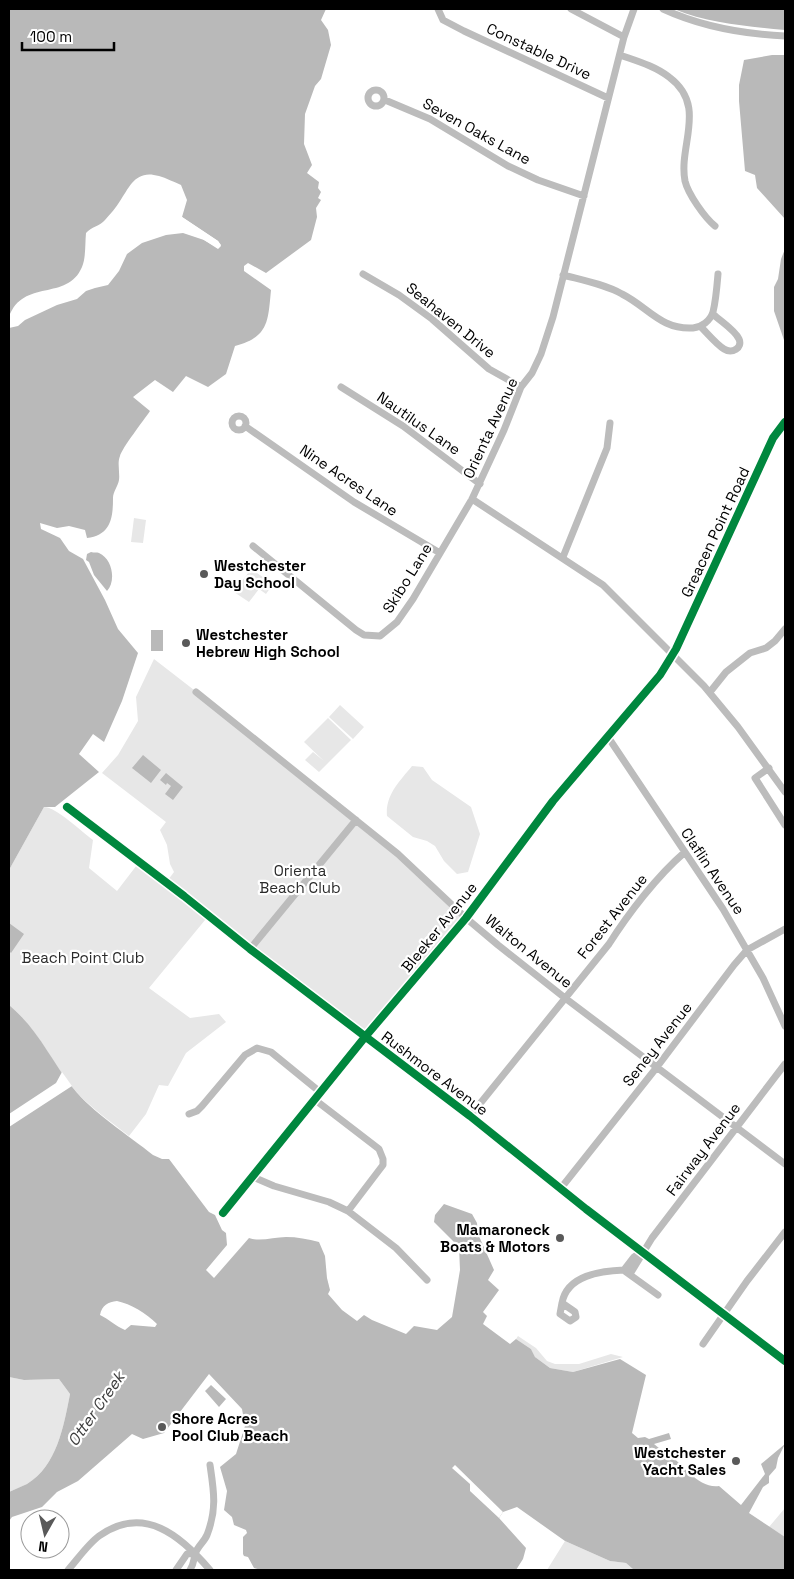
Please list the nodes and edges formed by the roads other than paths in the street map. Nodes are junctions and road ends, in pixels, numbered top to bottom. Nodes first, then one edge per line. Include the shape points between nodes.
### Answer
1 (438, 9) edge
2 (571, 9) edge
3 (634, 9) edge
4 (663, 9) edge
5 (785, 36) edge
6 (624, 37) junction
7 (620, 55) junction
8 (608, 98) junction
9 (384, 100) dead end
10 (584, 196) junction
11 (715, 226) dead end
12 (363, 274) dead end
13 (718, 274) dead end
14 (563, 275) junction
15 (713, 314) junction
16 (701, 327) junction
17 (342, 388) dead end
18 (521, 388) junction
19 (785, 422) edge
20 (610, 423) dead end
21 (245, 426) dead end
22 (480, 484) junction
23 (472, 499) junction
24 (254, 546) dead end
25 (440, 553) junction
26 (563, 557) junction
27 (785, 629) edge
28 (673, 656) junction
29 (196, 692) dead end
30 (710, 692) junction
31 (608, 737) junction
32 (769, 768) junction
33 (785, 792) edge
34 (67, 807) dead end
35 (356, 820) junction
36 (785, 825) edge
37 (685, 852) junction
38 (466, 918) junction
39 (785, 929) edge
40 (250, 949) junction
41 (747, 950) junction
42 (565, 998) junction
43 (785, 1026) edge
44 (365, 1037) junction
45 (785, 1064) edge
46 (657, 1067) junction
47 (320, 1092) junction
48 (314, 1099) junction
49 (189, 1114) dead end
50 (470, 1116) junction
51 (736, 1128) junction
52 (785, 1164) edge
53 (253, 1177) junction
54 (561, 1188) junction
55 (348, 1211) junction
56 (223, 1213) dead end
57 (785, 1232) edge
58 (643, 1251) junction
59 (627, 1272) junction
60 (427, 1280) dead end
61 (658, 1296) dead end
62 (562, 1303) dead end
63 (724, 1313) junction
64 (703, 1344) dead end
65 (785, 1361) edge
66 (210, 1465) dead end
67 (195, 1553) junction
68 (68, 1570) edge
69 (176, 1570) edge
70 (190, 1570) edge
71 (210, 1570) edge

1 - 8 street, Constable Drive via 443,20 458,28
2 - 6 street
3 - 6 street, Orienta Avenue
4 - 5 street via 716,28
6 - 7 street, Orienta Avenue
7 - 8 street, Orienta Avenue
7 - 11 street via 671,77 687,100 690,118 685,182
8 - 10 street, Orienta Avenue
9 - 10 street, Seven Oaks Lane via 430,119 508,166
10 - 14 street, Orienta Avenue
12 - 18 street, Seahaven Drive via 399,295 489,369
13 - 15 street
14 - 16 street via 620,293 671,326
14 - 18 street, Orienta Avenue via 546,339 532,373
15 - 16 street
15 - 16 street via 736,336 739,346 732,352 725,350
17 - 22 street, Nautilus Lane via 403,426
18 - 22 street, Orienta Avenue
19 - 28 street, Greacen Point Road via 772,438
20 - 26 street via 608,448
21 - 25 street, Nine Acres Lane via 354,502
22 - 23 street, Orienta Avenue
23 - 25 street, Skibo Lane
23 - 26 street, Orienta Avenue
24 - 25 street, Skibo Lane via 356,630 364,635 380,636 397,622
26 - 28 street, Orienta Avenue via 603,585
27 - 30 street via 766,648 750,653 726,672
28 - 30 street, Orienta Avenue
28 - 31 street, Bleeker Avenue
29 - 35 street, Walton Avenue
30 - 32 street, Orienta Avenue
31 - 37 street, Claflin Avenue
31 - 38 street, Bleeker Avenue via 553,802
32 - 33 street, Orienta Avenue
32 - 36 street via 755,778
34 - 40 street, Rushmore Avenue
35 - 38 street, Walton Avenue via 398,854
35 - 40 street
37 - 41 street, Claflin Avenue
37 - 42 street, Forest Avenue via 621,924
38 - 42 street, Walton Avenue
38 - 44 street, Bleeker Avenue
39 - 41 street, Seney Avenue
40 - 44 street, Rushmore Avenue
41 - 43 street, Claflin Avenue
41 - 46 street, Seney Avenue
42 - 46 street, Walton Avenue
42 - 50 street, Forest Avenue
44 - 47 street, Bleeker Avenue
44 - 50 street, Rushmore Avenue
45 - 51 street, Fairway Avenue
46 - 51 street, Walton Avenue
46 - 54 street, Seney Avenue
47 - 48 street, Bleeker Avenue
47 - 49 street via 271,1052 257,1048 245,1055 202,1106
48 - 53 street, Bleeker Avenue
48 - 55 street via 379,1149 383,1159 383,1164
50 - 54 street, Rushmore Avenue
51 - 52 street, Walton Avenue
51 - 58 street, Fairway Avenue
53 - 55 street
53 - 56 street, Bleeker Avenue
54 - 58 street, Rushmore Avenue
55 - 60 street via 396,1248
57 - 63 street
58 - 59 street, Fairway Avenue via 634,1257
58 - 63 street, Rushmore Avenue
59 - 61 street
59 - 62 street via 589,1275 577,1280
63 - 64 street
63 - 65 street, Rushmore Avenue
66 - 67 street via 215,1497 212,1518 206,1538
67 - 68 street via 169,1531 147,1523 127,1524 98,1536
67 - 69 street via 187,1554
67 - 70 street via 195,1562
67 - 71 street

